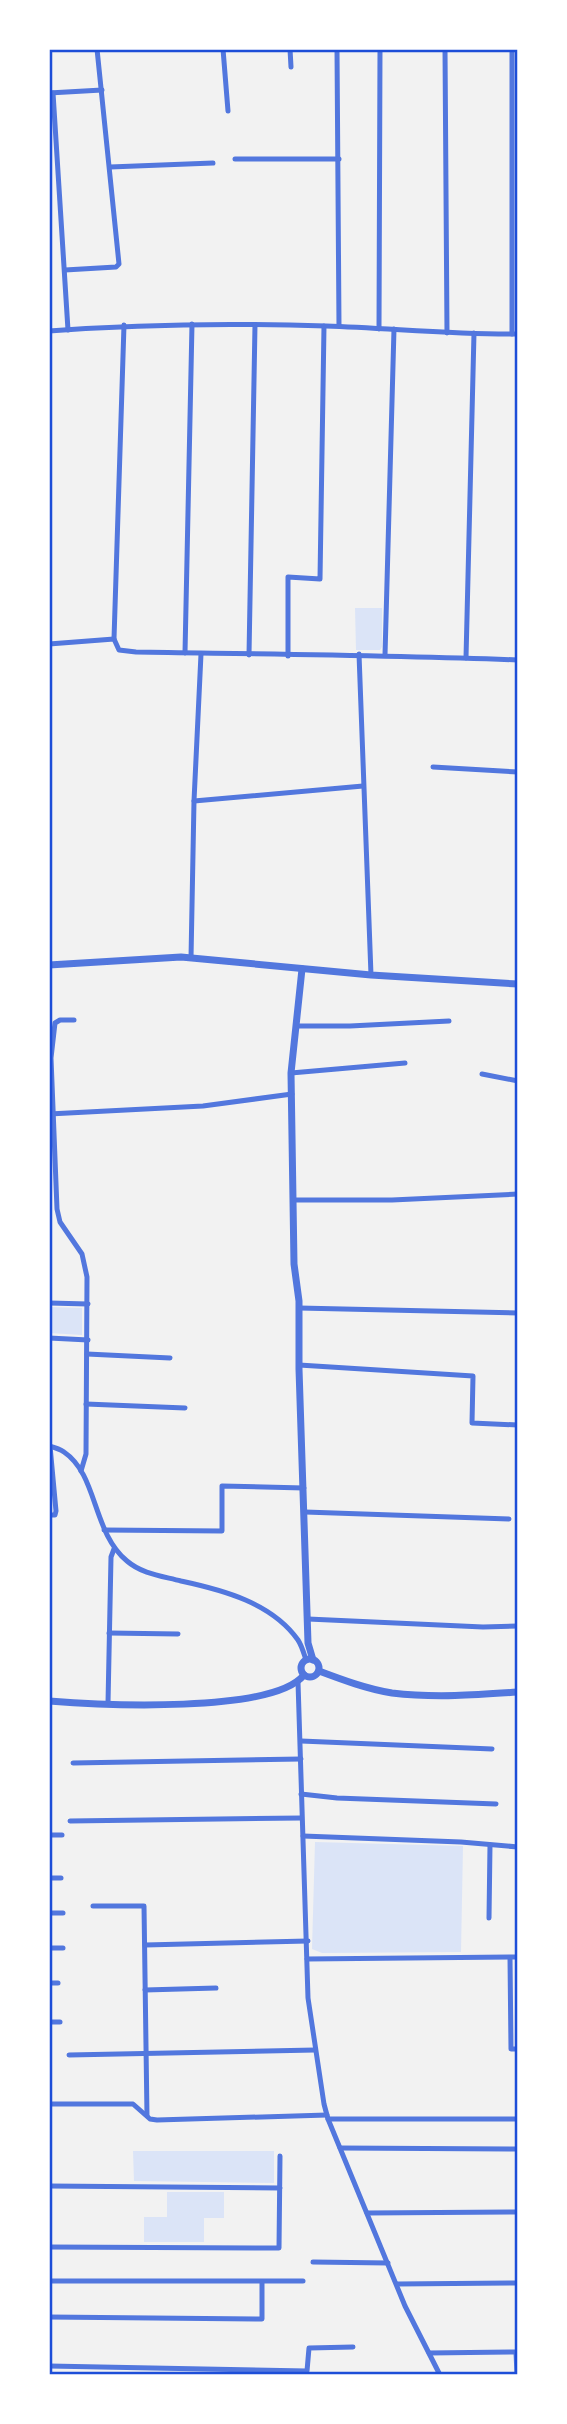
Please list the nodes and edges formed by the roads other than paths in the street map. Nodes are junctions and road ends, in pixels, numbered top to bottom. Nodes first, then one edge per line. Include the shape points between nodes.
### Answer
1 (97, 49) edge
2 (223, 49) edge
3 (290, 49) edge
4 (337, 49) edge
5 (380, 49) edge
6 (444, 49) edge
7 (512, 49) edge
8 (291, 66) dead end
9 (102, 90) junction
10 (51, 93) edge
11 (228, 111) dead end
12 (235, 159) dead end
13 (339, 159) junction
14 (213, 163) dead end
15 (110, 167) junction
16 (65, 270) junction
17 (192, 324) junction
18 (124, 325) junction
19 (256, 325) junction
20 (324, 326) junction
21 (339, 326) junction
22 (379, 328) junction
23 (394, 329) junction
24 (68, 330) junction
25 (49, 331) edge
26 (447, 332) junction
27 (474, 333) junction
28 (515, 334) edge
29 (114, 639) junction
30 (49, 644) edge
31 (185, 653) junction
32 (201, 654) junction
33 (359, 654) junction
34 (248, 655) junction
35 (385, 655) junction
36 (288, 656) junction
37 (466, 658) junction
38 (518, 660) edge
39 (433, 767) dead end
40 (518, 772) edge
41 (363, 786) junction
42 (194, 801) junction
43 (191, 958) junction
44 (49, 965) edge
45 (302, 969) junction
46 (371, 975) junction
47 (518, 984) edge
48 (74, 1020) dead end
49 (449, 1021) dead end
50 (297, 1026) junction
51 (405, 1063) dead end
52 (291, 1073) junction
53 (482, 1074) dead end
54 (518, 1081) edge
55 (292, 1094) junction
56 (51, 1114) edge
57 (518, 1194) edge
58 (293, 1200) junction
59 (49, 1303) edge
60 (88, 1304) junction
61 (299, 1308) junction
62 (518, 1313) edge
63 (49, 1338) edge
64 (88, 1340) junction
65 (87, 1354) junction
66 (170, 1358) dead end
67 (299, 1365) junction
68 (86, 1404) junction
69 (185, 1408) dead end
70 (518, 1425) edge
71 (49, 1446) edge
72 (81, 1471) junction
73 (304, 1488) junction
74 (305, 1512) junction
75 (49, 1516) edge
76 (509, 1519) dead end
77 (104, 1530) junction
78 (114, 1549) junction
79 (308, 1619) junction
80 (518, 1626) edge
81 (109, 1633) junction
82 (177, 1634) dead end
83 (310, 1660) junction
84 (319, 1671) junction
85 (301, 1678) junction
86 (518, 1692) edge
87 (49, 1701) edge
88 (108, 1703) junction
89 (300, 1741) junction
90 (492, 1749) dead end
91 (301, 1759) junction
92 (73, 1763) dead end
93 (301, 1794) junction
94 (496, 1804) dead end
95 (301, 1818) junction
96 (70, 1821) dead end
97 (49, 1835) edge
98 (62, 1835) dead end
99 (303, 1836) junction
100 (490, 1845) junction
101 (518, 1847) edge
102 (49, 1878) edge
103 (61, 1878) dead end
104 (93, 1906) dead end
105 (49, 1913) edge
106 (63, 1913) dead end
107 (489, 1918) dead end
108 (307, 1941) junction
109 (145, 1945) junction
110 (49, 1948) edge
111 (63, 1948) dead end
112 (518, 1957) edge
113 (510, 1958) junction
114 (307, 1959) junction
115 (49, 1983) edge
116 (58, 1983) dead end
117 (216, 1988) dead end
118 (145, 1990) junction
119 (510, 2017) junction
120 (518, 2017) edge
121 (49, 2022) edge
122 (61, 2022) dead end
123 (518, 2049) edge
124 (315, 2050) junction
125 (146, 2053) junction
126 (69, 2055) dead end
127 (49, 2104) edge
128 (147, 2116) junction
129 (327, 2117) junction
130 (518, 2119) edge
131 (340, 2148) junction
132 (518, 2149) edge
133 (280, 2156) dead end
134 (49, 2186) edge
135 (279, 2188) junction
136 (518, 2212) edge
137 (367, 2213) junction
138 (49, 2247) edge
139 (313, 2262) dead end
140 (388, 2263) junction
141 (49, 2281) edge
142 (303, 2281) dead end
143 (262, 2282) junction
144 (518, 2283) edge
145 (397, 2284) junction
146 (49, 2317) edge
147 (353, 2347) dead end
148 (429, 2353) junction
149 (49, 2366) edge
150 (440, 2375) edge
151 (517, 2375) edge

1 - 9 street
2 - 11 street
3 - 8 street
4 - 13 street
5 - 22 street
6 - 26 street
7 - 28 street
9 - 10 street
9 - 15 street
10 - 16 street
12 - 13 street
13 - 21 street
14 - 15 street
15 - 16 street via 119,264
16 - 24 street
17 - 18 street
17 - 19 street
17 - 31 street
18 - 24 street
18 - 29 street
19 - 20 street
19 - 34 street
20 - 21 street
20 - 36 street via 320,579 288,578
21 - 22 street
22 - 23 street
23 - 26 street
23 - 35 street
24 - 25 street
26 - 27 street
27 - 28 street
27 - 37 street
29 - 30 street
29 - 31 street via 119,650
31 - 32 street
32 - 34 street
32 - 42 street
33 - 35 street
33 - 36 street
33 - 41 street
34 - 36 street
35 - 37 street
37 - 38 street
39 - 40 street
41 - 42 street
41 - 46 street
42 - 43 street
43 - 44 street
43 - 45 street
45 - 46 street
45 - 50 street
46 - 47 street
48 - 56 street via 55,1023 52,1034
49 - 50 street
50 - 52 street
51 - 52 street
52 - 55 street
53 - 54 street
55 - 56 street via 203,1106
55 - 58 street
56 - 60 street via 57,1209 60,1222 82,1254
57 - 58 street
58 - 61 street
59 - 60 street
60 - 64 street
61 - 62 street
61 - 67 street
63 - 64 street
64 - 65 street
65 - 66 street
65 - 68 street
67 - 70 street via 473,1376 472,1423
67 - 73 street
68 - 69 street
68 - 72 street via 86,1454
71 - 72 street via 64,1452
71 - 75 street via 56,1511
72 - 77 street
73 - 74 street
73 - 77 street via 222,1486 222,1531
74 - 76 street
74 - 79 street
77 - 78 street
78 - 81 street
78 - 83 street via 144,1572 252,1602 298,1641
79 - 80 street
79 - 83 street
81 - 82 street
81 - 88 street
83 - 84 street via 318,1664
83 - 85 street via 301,1665
84 - 85 street
84 - 86 street via 391,1693
85 - 88 street via 294,1685 248,1699
85 - 89 street
87 - 88 street
89 - 90 street
89 - 91 street
91 - 92 street
91 - 93 street
93 - 94 street
93 - 95 street
95 - 96 street
95 - 99 street
97 - 98 street
99 - 100 street
99 - 108 street
100 - 101 street
100 - 107 street
102 - 103 street
104 - 109 street via 144,1906
105 - 106 street
108 - 109 street
108 - 114 street
109 - 118 street
110 - 111 street
112 - 113 street
113 - 114 street
113 - 119 street
114 - 124 street
115 - 116 street
117 - 118 street
118 - 125 street
119 - 120 street
119 - 123 street via 511,2049
121 - 122 street
124 - 125 street
124 - 129 street
125 - 126 street
125 - 128 street
127 - 128 street via 133,2104
128 - 129 street via 157,2120
129 - 130 street
129 - 131 street
131 - 132 street
131 - 137 street
133 - 135 street
134 - 135 street
135 - 138 street via 279,2248
136 - 137 street
137 - 140 street
139 - 140 street
140 - 145 street
141 - 143 street
142 - 143 street
143 - 146 street via 262,2319
144 - 145 street
145 - 148 street
147 - 149 street via 309,2348 307,2371
148 - 150 street
148 - 151 street via 516,2352

